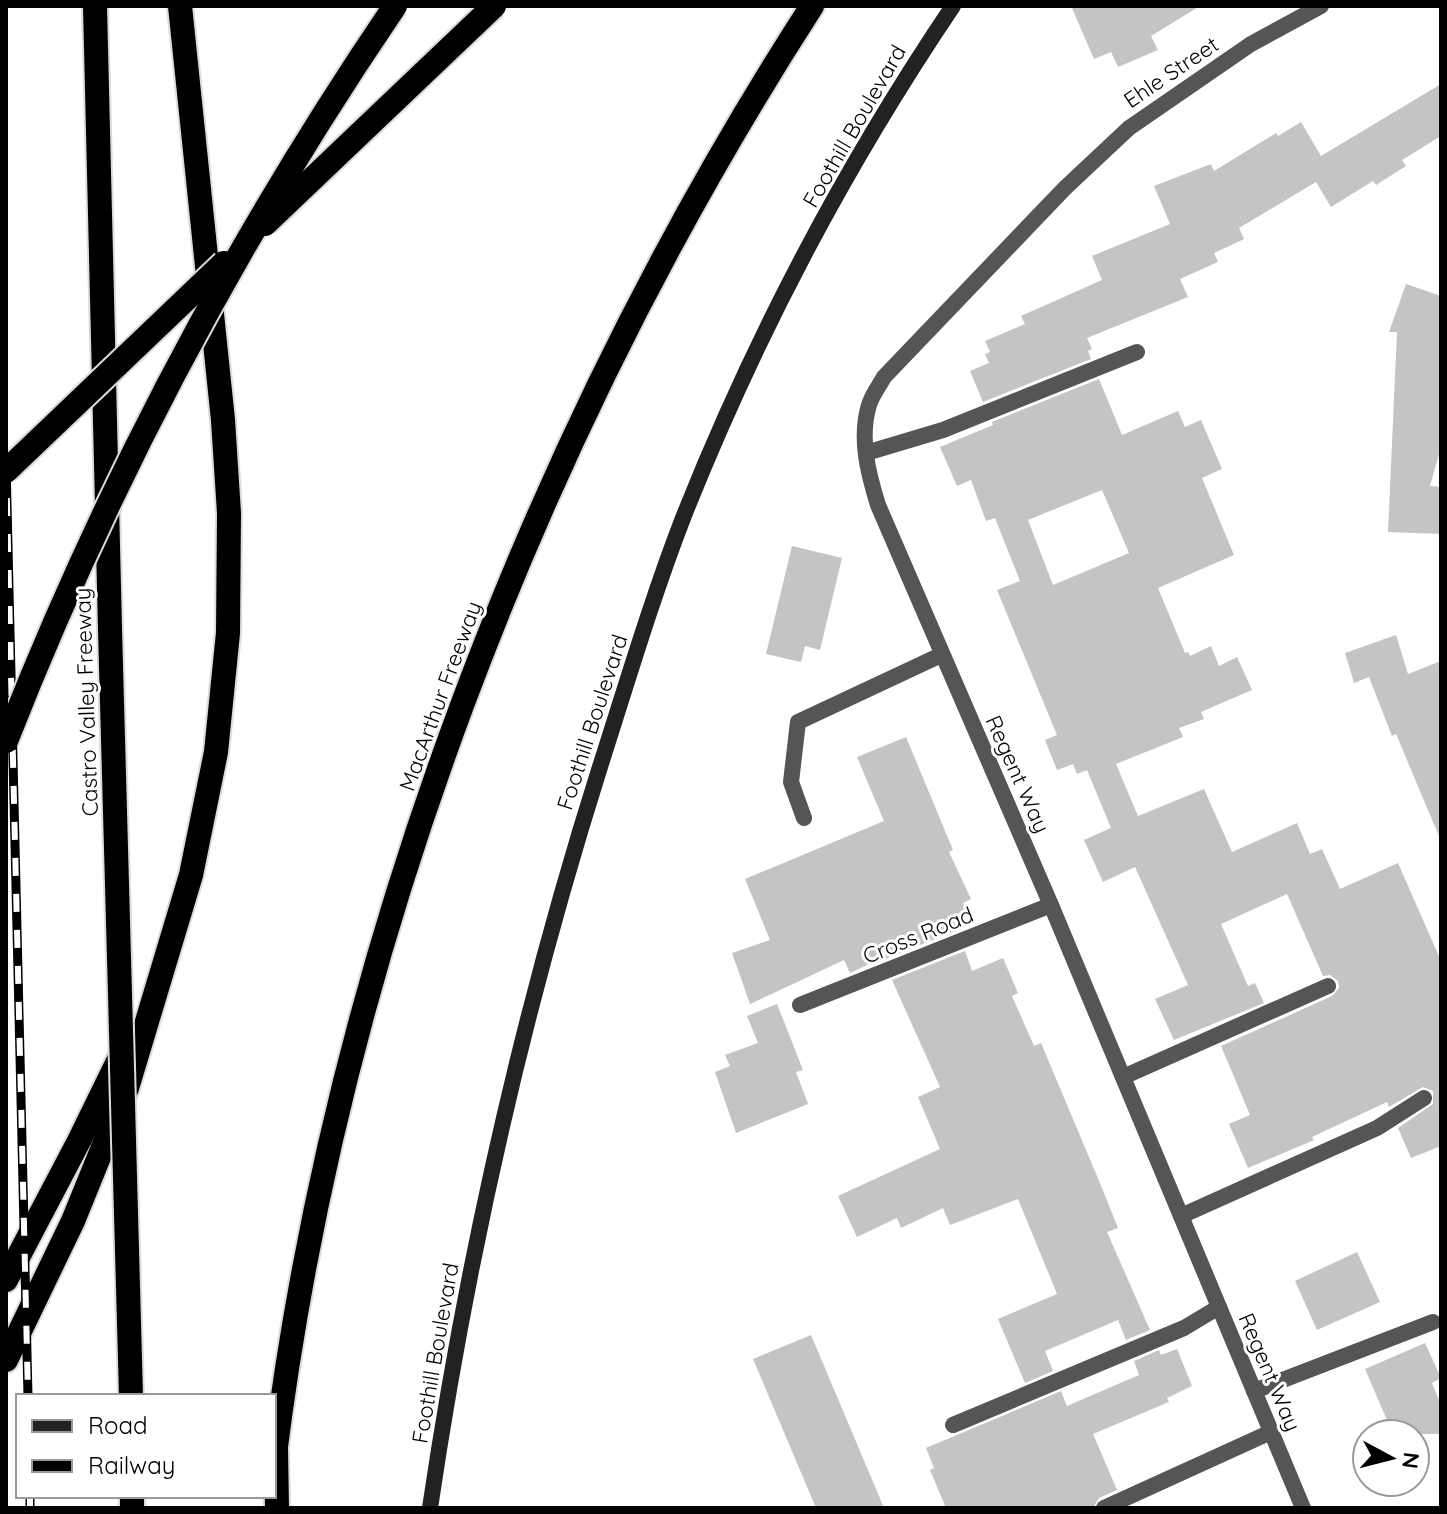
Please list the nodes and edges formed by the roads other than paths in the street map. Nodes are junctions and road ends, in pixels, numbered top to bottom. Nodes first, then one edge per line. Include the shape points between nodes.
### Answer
1 (95, 6) edge
2 (180, 6) edge
3 (395, 6) edge
4 (494, 6) edge
5 (812, 6) edge
6 (953, 6) edge
7 (1321, 6) edge
8 (1129, 128) joint
9 (1137, 352) dead end
10 (866, 453) junction
11 (6, 471) edge
12 (941, 655) junction
13 (6, 741) edge
14 (804, 818) dead end
15 (1051, 905) junction
16 (169, 951) junction
17 (1328, 986) dead end
18 (800, 1005) dead end
19 (1123, 1077) junction
20 (1424, 1098) dead end
21 (1181, 1216) junction
22 (6, 1280) edge
23 (1219, 1307) junction
24 (1433, 1322) dead end
25 (6, 1360) edge
26 (1254, 1391) junction
27 (131, 1394) edge
28 (953, 1425) dead end
29 (1271, 1432) junction
30 (276, 1449) edge
31 (276, 1482) edge
32 (277, 1508) edge
33 (430, 1508) edge
34 (1104, 1508) edge
35 (1303, 1508) edge

1 - 27 highway, Castro Valley Freeway, bridge
2 - 16 highway via 223,420 230,592 216,752 201,834
3 - 13 highway, bridge via 279,185 200,322 92,536
4 - 11 highway, bridge
5 - 30 highway, MacArthur Freeway via 717,163 612,361 543,507 468,691 416,839 350,1066 300,1294
6 - 33 main road, Foothill Boulevard via 854,164 770,324 719,431 665,567 570,858 521,1042 486,1198
7 - 8 street, Ehle Street via 1251,44
8 - 10 street, Regent Way via 884,377 869,404
9 - 10 street via 943,430
10 - 12 street, Regent Way via 878,505
12 - 14 street via 798,722 791,782
12 - 15 street, Regent Way
15 - 18 street, Cross Road
15 - 19 street, Regent Way
16 - 22 highway
16 - 25 highway via 108,1137
17 - 19 street
19 - 21 street, Regent Way
20 - 21 street via 1377,1128
21 - 23 street, Regent Way
23 - 26 street, Regent Way
23 - 28 street via 1184,1328
24 - 26 street
26 - 29 street, Regent Way
29 - 34 street
29 - 35 street, Regent Way
31 - 32 highway, MacArthur Freeway

